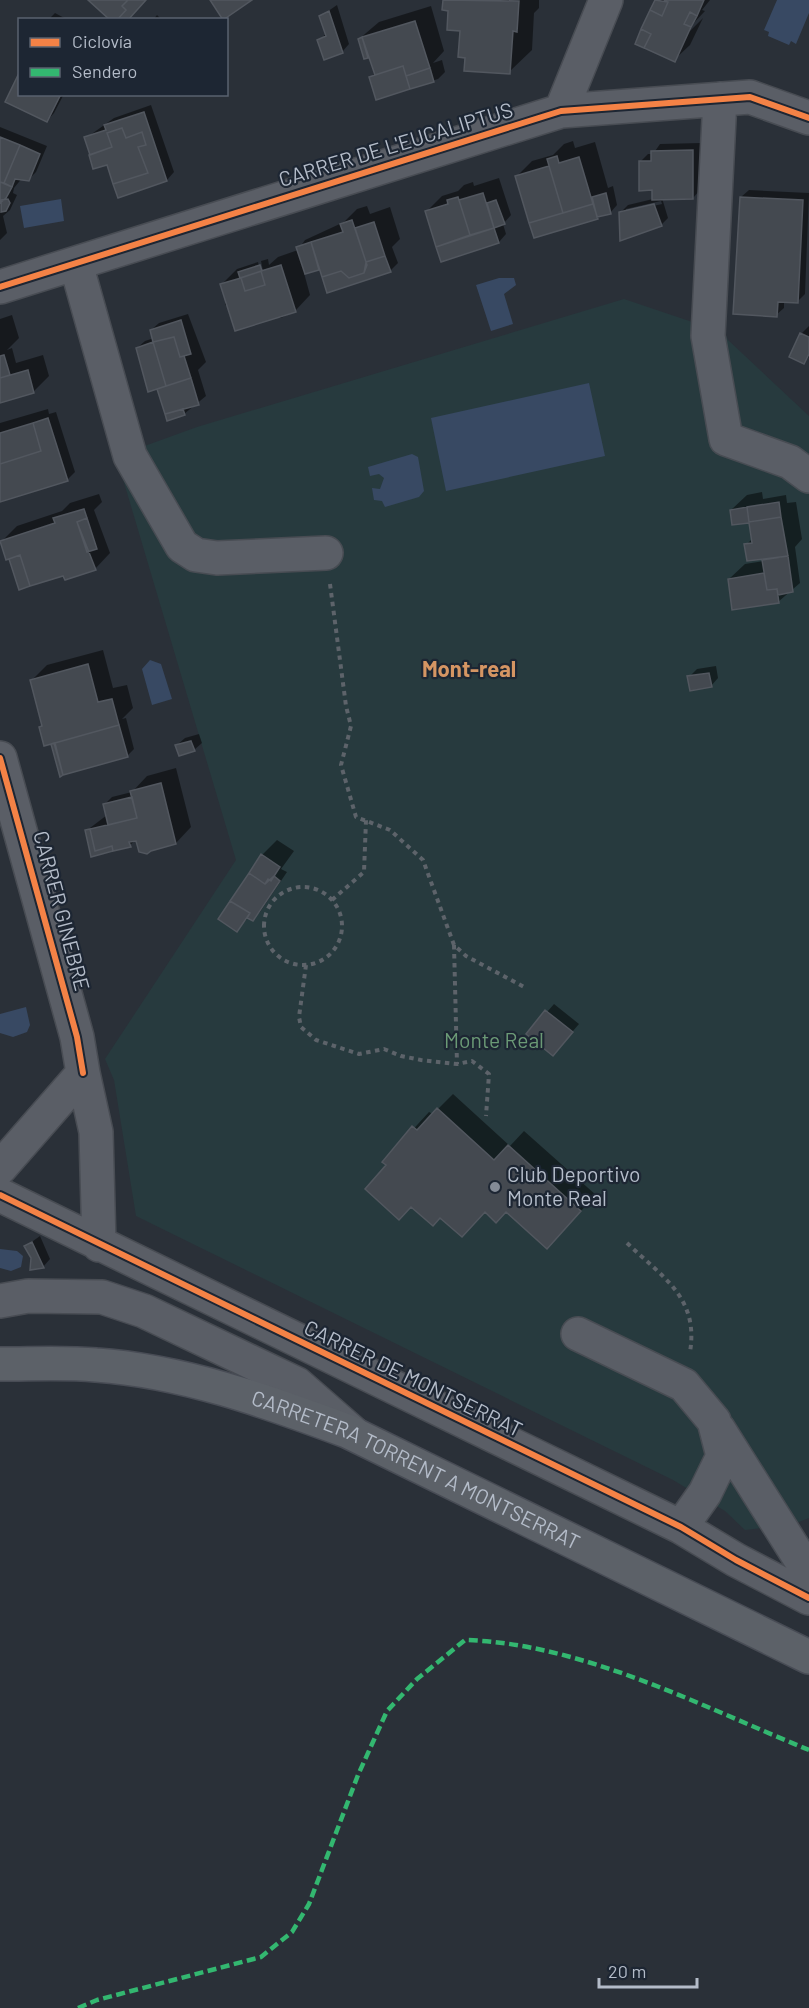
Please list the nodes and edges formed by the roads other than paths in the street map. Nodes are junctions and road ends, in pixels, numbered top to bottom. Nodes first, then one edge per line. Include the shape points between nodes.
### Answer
1 (606, 0) edge
2 (720, 99) junction
3 (561, 111) junction
4 (809, 118) edge
5 (76, 264) junction
6 (0, 287) edge
7 (809, 476) edge
8 (326, 553) road end
9 (0, 758) edge
10 (83, 1073) junction
11 (0, 1168) edge
12 (0, 1195) edge
13 (99, 1245) junction
14 (0, 1301) edge
15 (578, 1334) dead end
16 (0, 1364) edge
17 (714, 1421) junction
18 (357, 1436) junction
19 (681, 1527) junction
20 (809, 1573) edge
21 (809, 1598) edge
22 (809, 1656) edge

1 - 3 street
2 - 3 street, CARRER DE L'EUCALIPTUS
2 - 4 street, CARRER DE L'EUCALIPTUS via 750,97
2 - 7 street via 708,336 726,440 790,462
3 - 5 street, CARRER DE L'EUCALIPTUS
5 - 6 street, CARRER DE L'EUCALIPTUS
5 - 8 street via 130,456 182,546 196,555 217,558
9 - 10 street, CARRER GINEBRE via 77,1037
10 - 11 street
10 - 13 street, CARRER GINEBRE via 96,1132
12 - 13 street, CARRER DE MONTSERRAT
13 - 19 street, CARRER DE MONTSERRAT
14 - 18 street via 28,1296 102,1297 144,1311 297,1384
15 - 17 street via 684,1385
16 - 18 main road, CARRETERA TORRENT A MONTSERRAT via 96,1365 201,1382 270,1402
17 - 19 street via 723,1456 705,1493
17 - 20 street
18 - 22 main road, CARRETERA TORRENT A MONTSERRAT
19 - 21 street, CARRER DE MONTSERRAT

